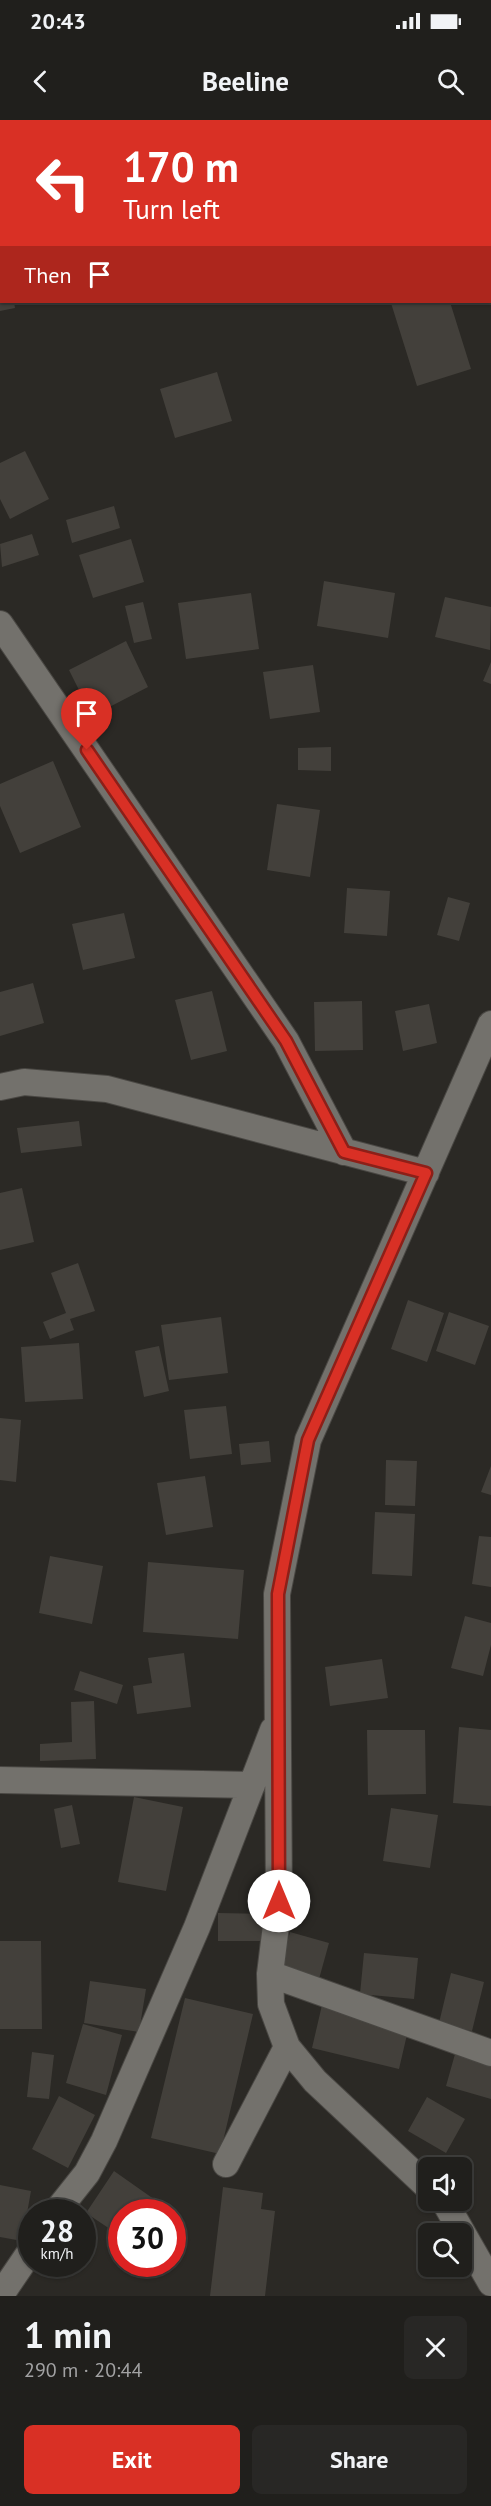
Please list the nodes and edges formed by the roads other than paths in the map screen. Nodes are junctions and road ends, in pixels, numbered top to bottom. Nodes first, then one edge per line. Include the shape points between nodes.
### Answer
1 (0, 624) edge
2 (491, 1024) edge
3 (0, 1088) edge
4 (344, 1152) junction
5 (426, 1173) junction
6 (278, 1718) junction
7 (0, 1780) edge
8 (252, 1785) junction
9 (270, 1974) junction
10 (287, 2047) junction
11 (491, 2053) edge
12 (226, 2164) dead end
13 (418, 2178) edge
14 (66, 2199) edge
15 (450, 2211) edge
16 (18, 2270) edge
17 (491, 2283) edge
18 (0, 2296) edge

1 - 4 street via 286,1041
2 - 5 street
3 - 4 street via 24,1082 107,1089
4 - 5 street
5 - 6 street via 308,1440 278,1594
6 - 8 street
6 - 9 street via 279,1901
7 - 8 street
8 - 14 street via 197,1927 104,2141 87,2173
9 - 10 street via 271,2004
9 - 11 street
10 - 12 street
10 - 13 street via 315,2081
15 - 17 street
16 - 18 street

